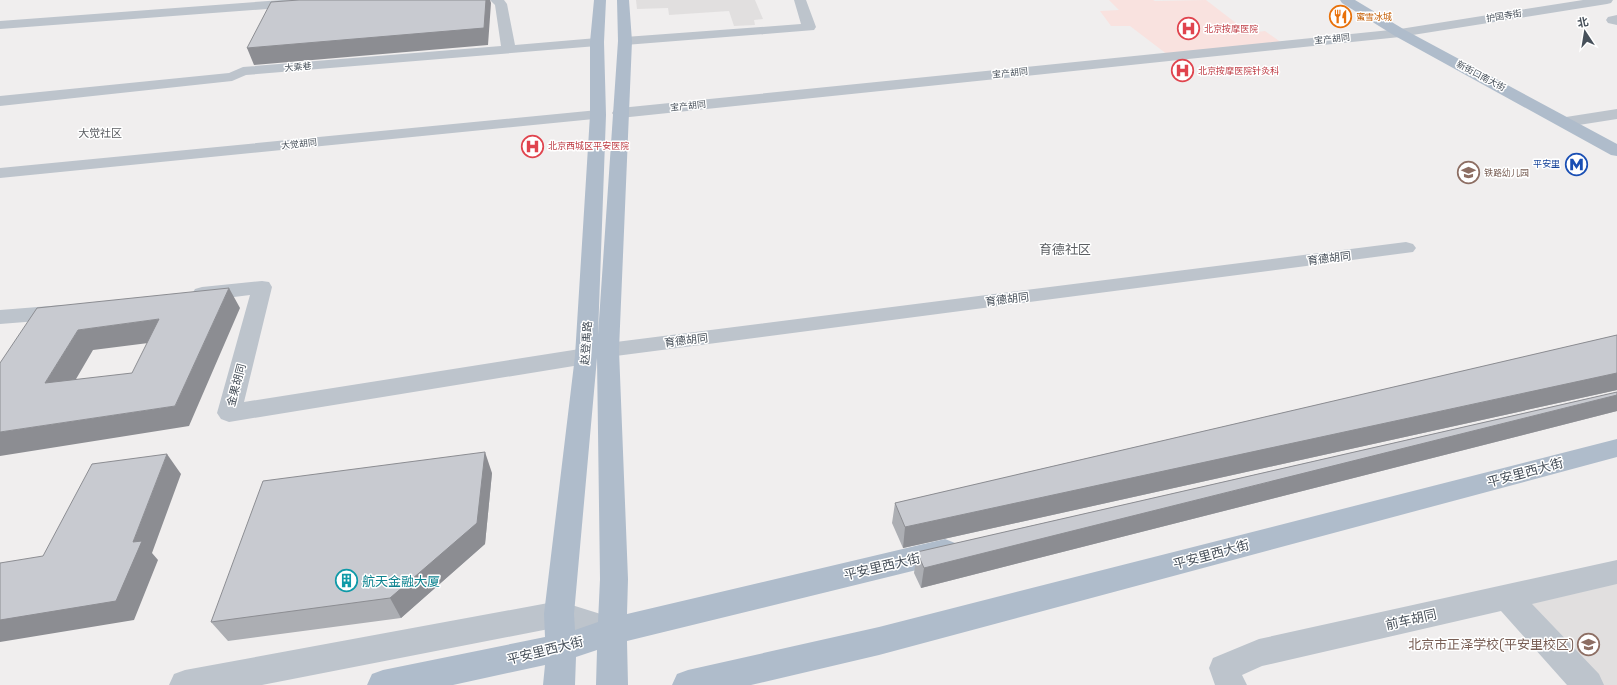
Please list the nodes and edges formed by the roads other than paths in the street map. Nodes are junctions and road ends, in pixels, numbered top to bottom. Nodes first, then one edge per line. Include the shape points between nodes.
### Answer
1 (332, 0) edge
2 (496, 0) edge
3 (600, 0) edge
4 (623, 0) edge
5 (800, 0) edge
6 (1346, 0) edge
7 (1607, 0) edge
8 (0, 25) edge
9 (1400, 33) junction
10 (625, 41) junction
11 (597, 42) junction
12 (509, 50) junction
13 (0, 101) edge
14 (620, 113) junction
15 (1617, 114) edge
16 (598, 115) junction
17 (1566, 122) junction
18 (1617, 151) edge
19 (0, 173) edge
20 (1406, 248) dead end
21 (183, 297) edge
22 (80, 310) edge
23 (0, 317) edge
24 (608, 350) junction
25 (586, 356) junction
26 (1617, 448) edge
27 (971, 545) edge
28 (1617, 572) edge
29 (1507, 597) junction
30 (559, 614) junction
31 (612, 631) junction
32 (561, 648) junction
33 (185, 685) edge
34 (383, 685) edge
35 (559, 685) edge
36 (612, 685) edge
37 (688, 685) edge
38 (1231, 685) edge
39 (1588, 685) edge

1 - 8 street
2 - 12 street via 501,4
3 - 11 main road, 赵登禹路
4 - 10 main road, 赵登禹路
5 - 10 street via 810,27
6 - 9 main road, 新街口南大街
7 - 9 street, 护国寺街
9 - 14 street, 宝产胡同
9 - 17 main road, 新街口南大街
10 - 14 main road, 赵登禹路
11 - 12 street, 大乘巷
11 - 16 main road, 赵登禹路
12 - 13 street, 大乘巷 via 244,71 232,76
14 - 24 main road, 赵登禹路
15 - 17 street
16 - 19 street, 大觉胡同
16 - 25 main road, 赵登禹路
17 - 18 main road, 新街口南大街
20 - 24 street, 育德胡同
21 - 25 street, 金果胡同 via 262,287 229,413
22 - 23 street
24 - 31 main road, 赵登禹路 via 614,579
25 - 30 main road, 赵登禹路
26 - 37 main road, 平安里西大街 via 879,641
27 - 31 main road, 平安里西大街
28 - 29 street, 前车胡同
29 - 38 street, 前车胡同 via 1259,653 1224,668
29 - 39 street
30 - 31 street
30 - 32 main road, 赵登禹路
30 - 33 street
31 - 32 main road, 平安里西大街
31 - 36 main road, 赵登禹路
32 - 34 main road, 平安里西大街
32 - 35 main road, 赵登禹路

